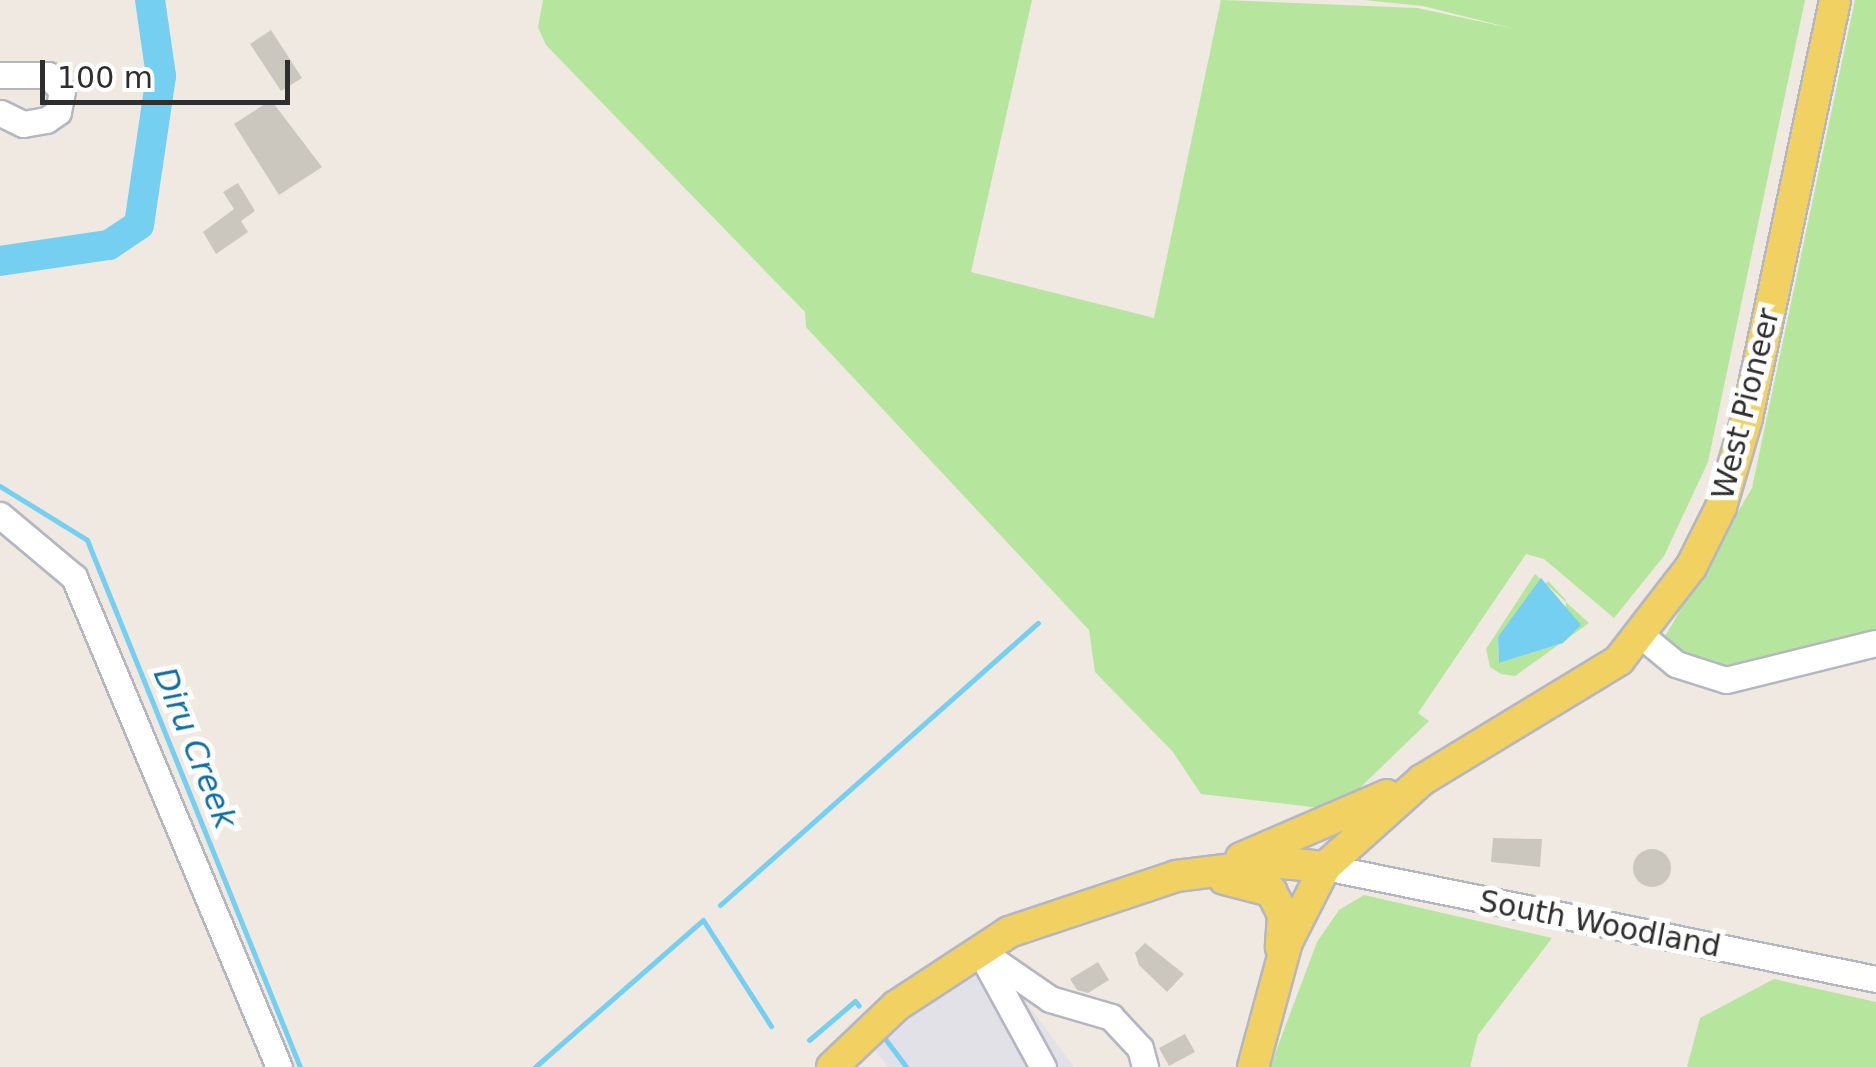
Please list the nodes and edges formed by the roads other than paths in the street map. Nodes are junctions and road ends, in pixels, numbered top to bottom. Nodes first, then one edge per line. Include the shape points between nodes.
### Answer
1 (1834, 0) edge
2 (0, 74) edge
3 (0, 113) edge
4 (0, 515) edge
5 (1642, 636) junction
6 (1876, 643) edge
7 (1422, 780) junction
8 (1325, 867) junction
9 (1219, 868) junction
10 (1176, 876) junction
11 (979, 950) junction
12 (1276, 978) junction
13 (1876, 979) edge
14 (279, 1067) edge
15 (832, 1067) edge
16 (1043, 1067) edge
17 (1146, 1067) edge
18 (1253, 1067) edge

1 - 5 main road, West Pioneer via 1734,466 1691,567
2 - 3 street via 48,76 62,91 58,112 46,120 23,124
4 - 14 street via 44,544 74,577
5 - 6 street via 1676,664 1726,680
5 - 7 main road, West Pioneer via 1588,684
7 - 8 main road, West Pioneer
7 - 9 main road
8 - 9 main road
8 - 12 main road
8 - 13 street, South Woodland
9 - 10 main road
10 - 11 main road via 1047,917
10 - 12 main road via 1246,880 1272,892 1283,915
11 - 15 main road via 896,1006
11 - 16 street
11 - 17 street via 1050,1000 1111,1018 1140,1048
12 - 18 main road

